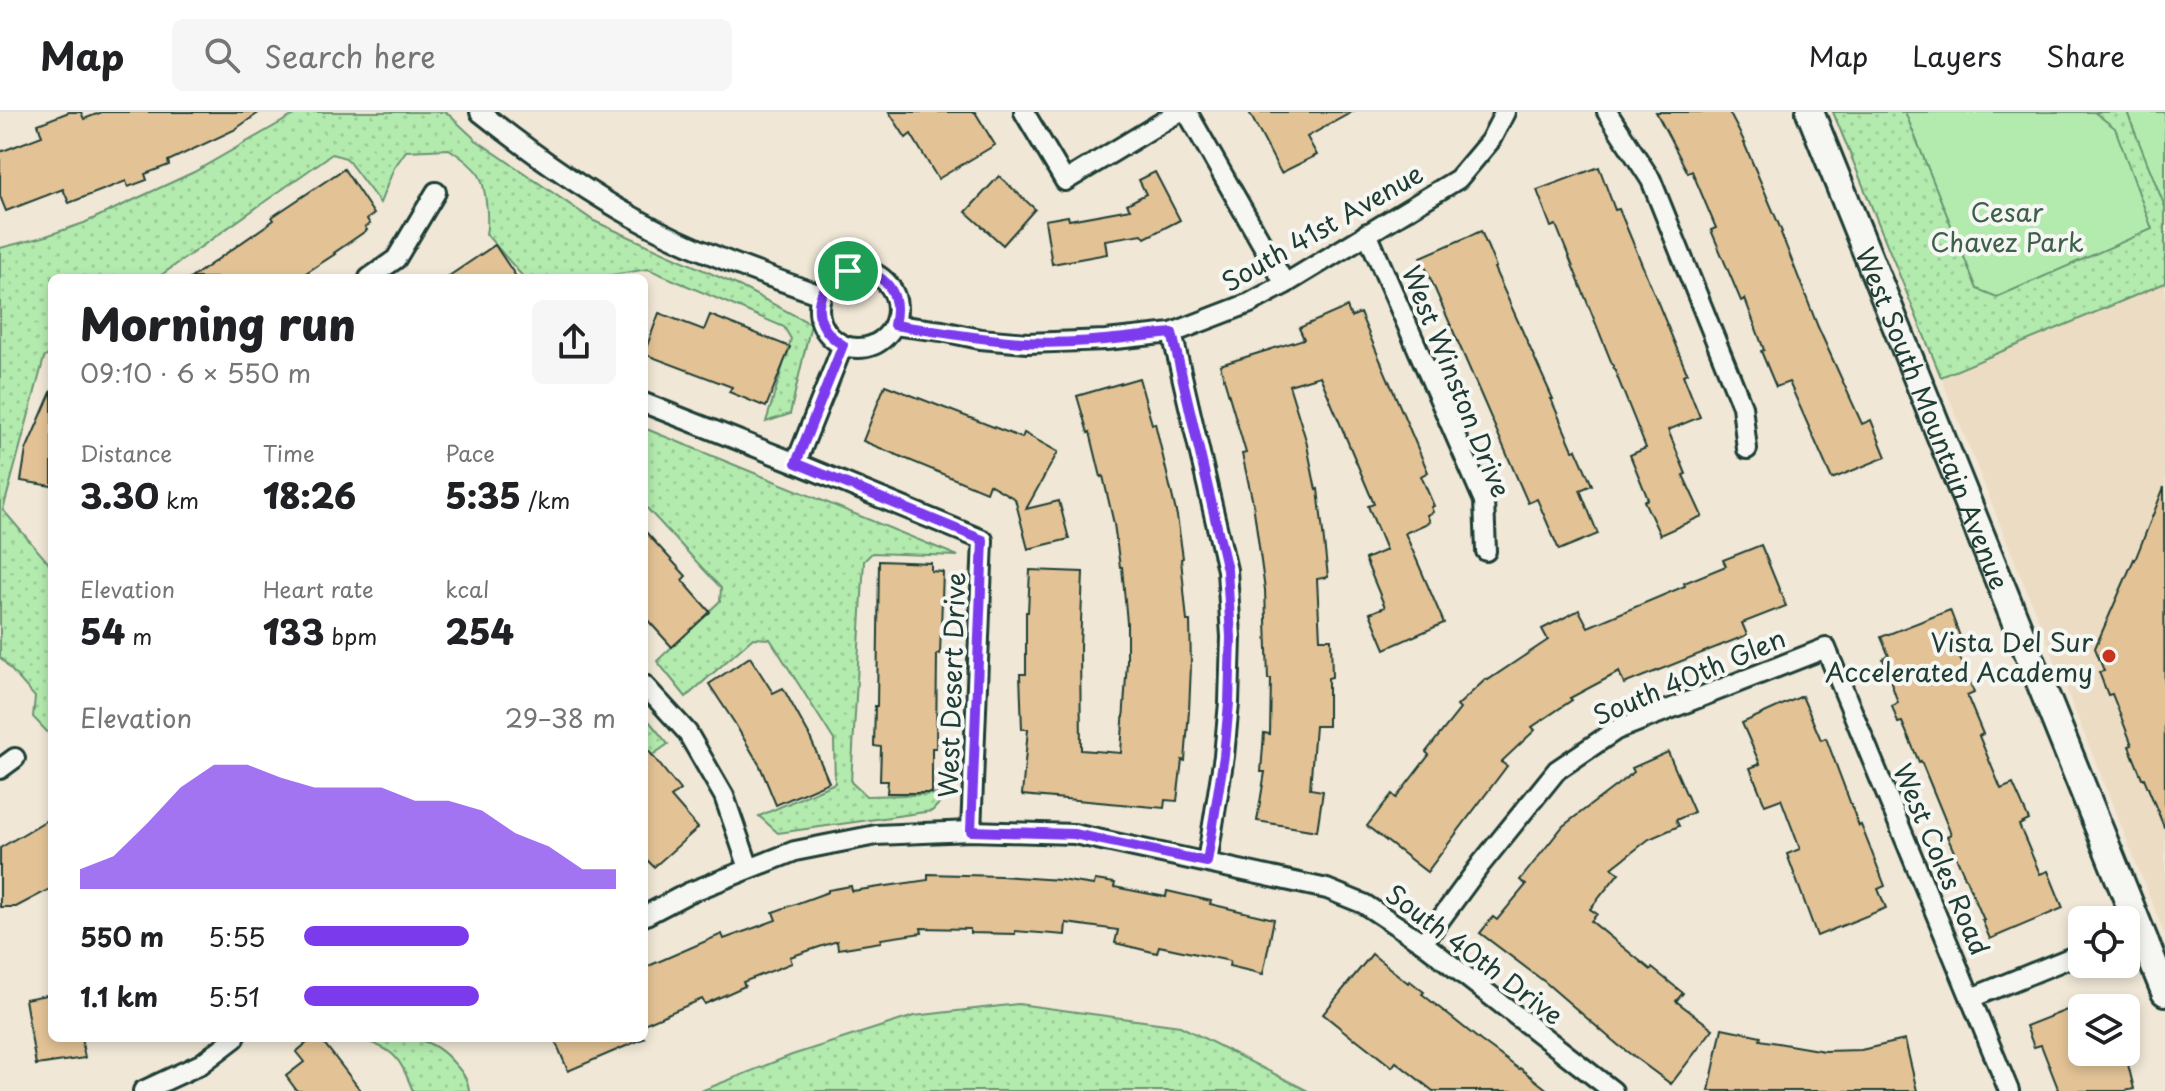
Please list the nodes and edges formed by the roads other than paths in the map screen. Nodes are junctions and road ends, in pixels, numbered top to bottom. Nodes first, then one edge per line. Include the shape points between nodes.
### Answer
1 (480, 112) edge
2 (1024, 112) edge
3 (1179, 112) edge
4 (1187, 112) edge
5 (1505, 112) edge
6 (1607, 112) edge
7 (1810, 112) edge
8 (436, 192) dead end
9 (1367, 233) junction
10 (375, 274) edge
11 (1285, 284) junction
12 (821, 295) junction
13 (894, 325) junction
14 (1172, 333) junction
15 (843, 345) junction
16 (648, 405) edge
17 (1747, 449) dead end
18 (796, 463) junction
19 (1486, 551) dead end
20 (1826, 648) joint
21 (648, 689) edge
22 (971, 831) junction
23 (1207, 862) junction
24 (749, 868) junction
25 (2122, 906) edge
26 (648, 914) edge
27 (1423, 943) junction
28 (2140, 946) edge
29 (2068, 959) edge
30 (2165, 992) edge
31 (1971, 998) junction
32 (230, 1042) edge
33 (143, 1091) edge
34 (1613, 1091) edge
35 (2009, 1091) edge

1 - 12 street via 526,150 637,219 757,273
2 - 3 street via 1065,181
4 - 11 street
5 - 9 street, South 41st Avenue via 1490,141 1458,179
6 - 17 street via 1651,180 1742,406
7 - 25 street, West South Mountain Avenue
8 - 10 street via 396,259
9 - 11 street, South 41st Avenue
9 - 19 street, West Winston Drive via 1484,501
11 - 14 street, South 41st Avenue
12 - 13 street via 827,284 848,271 873,273 892,289
12 - 15 street via 820,319
13 - 14 street, South 41st Avenue via 1027,343
13 - 15 street via 878,343
14 - 23 street via 1227,570 1229,703
15 - 18 street
16 - 18 street
18 - 22 street, West Desert Drive via 983,540
20 - 27 street, South 40th Glen via 1616,730 1557,770
20 - 31 street, West Coles Road
21 - 24 street via 687,732 724,796
22 - 23 street, South 40th Drive via 1074,834
22 - 24 street, South 40th Drive via 876,835 795,851
23 - 27 street, South 40th Drive via 1327,889 1364,904
24 - 26 street, South 40th Drive
27 - 34 street, South 40th Drive
28 - 30 street, West South Mountain Avenue
29 - 31 street
31 - 35 street, West Coles Road
32 - 33 street via 201,1064

